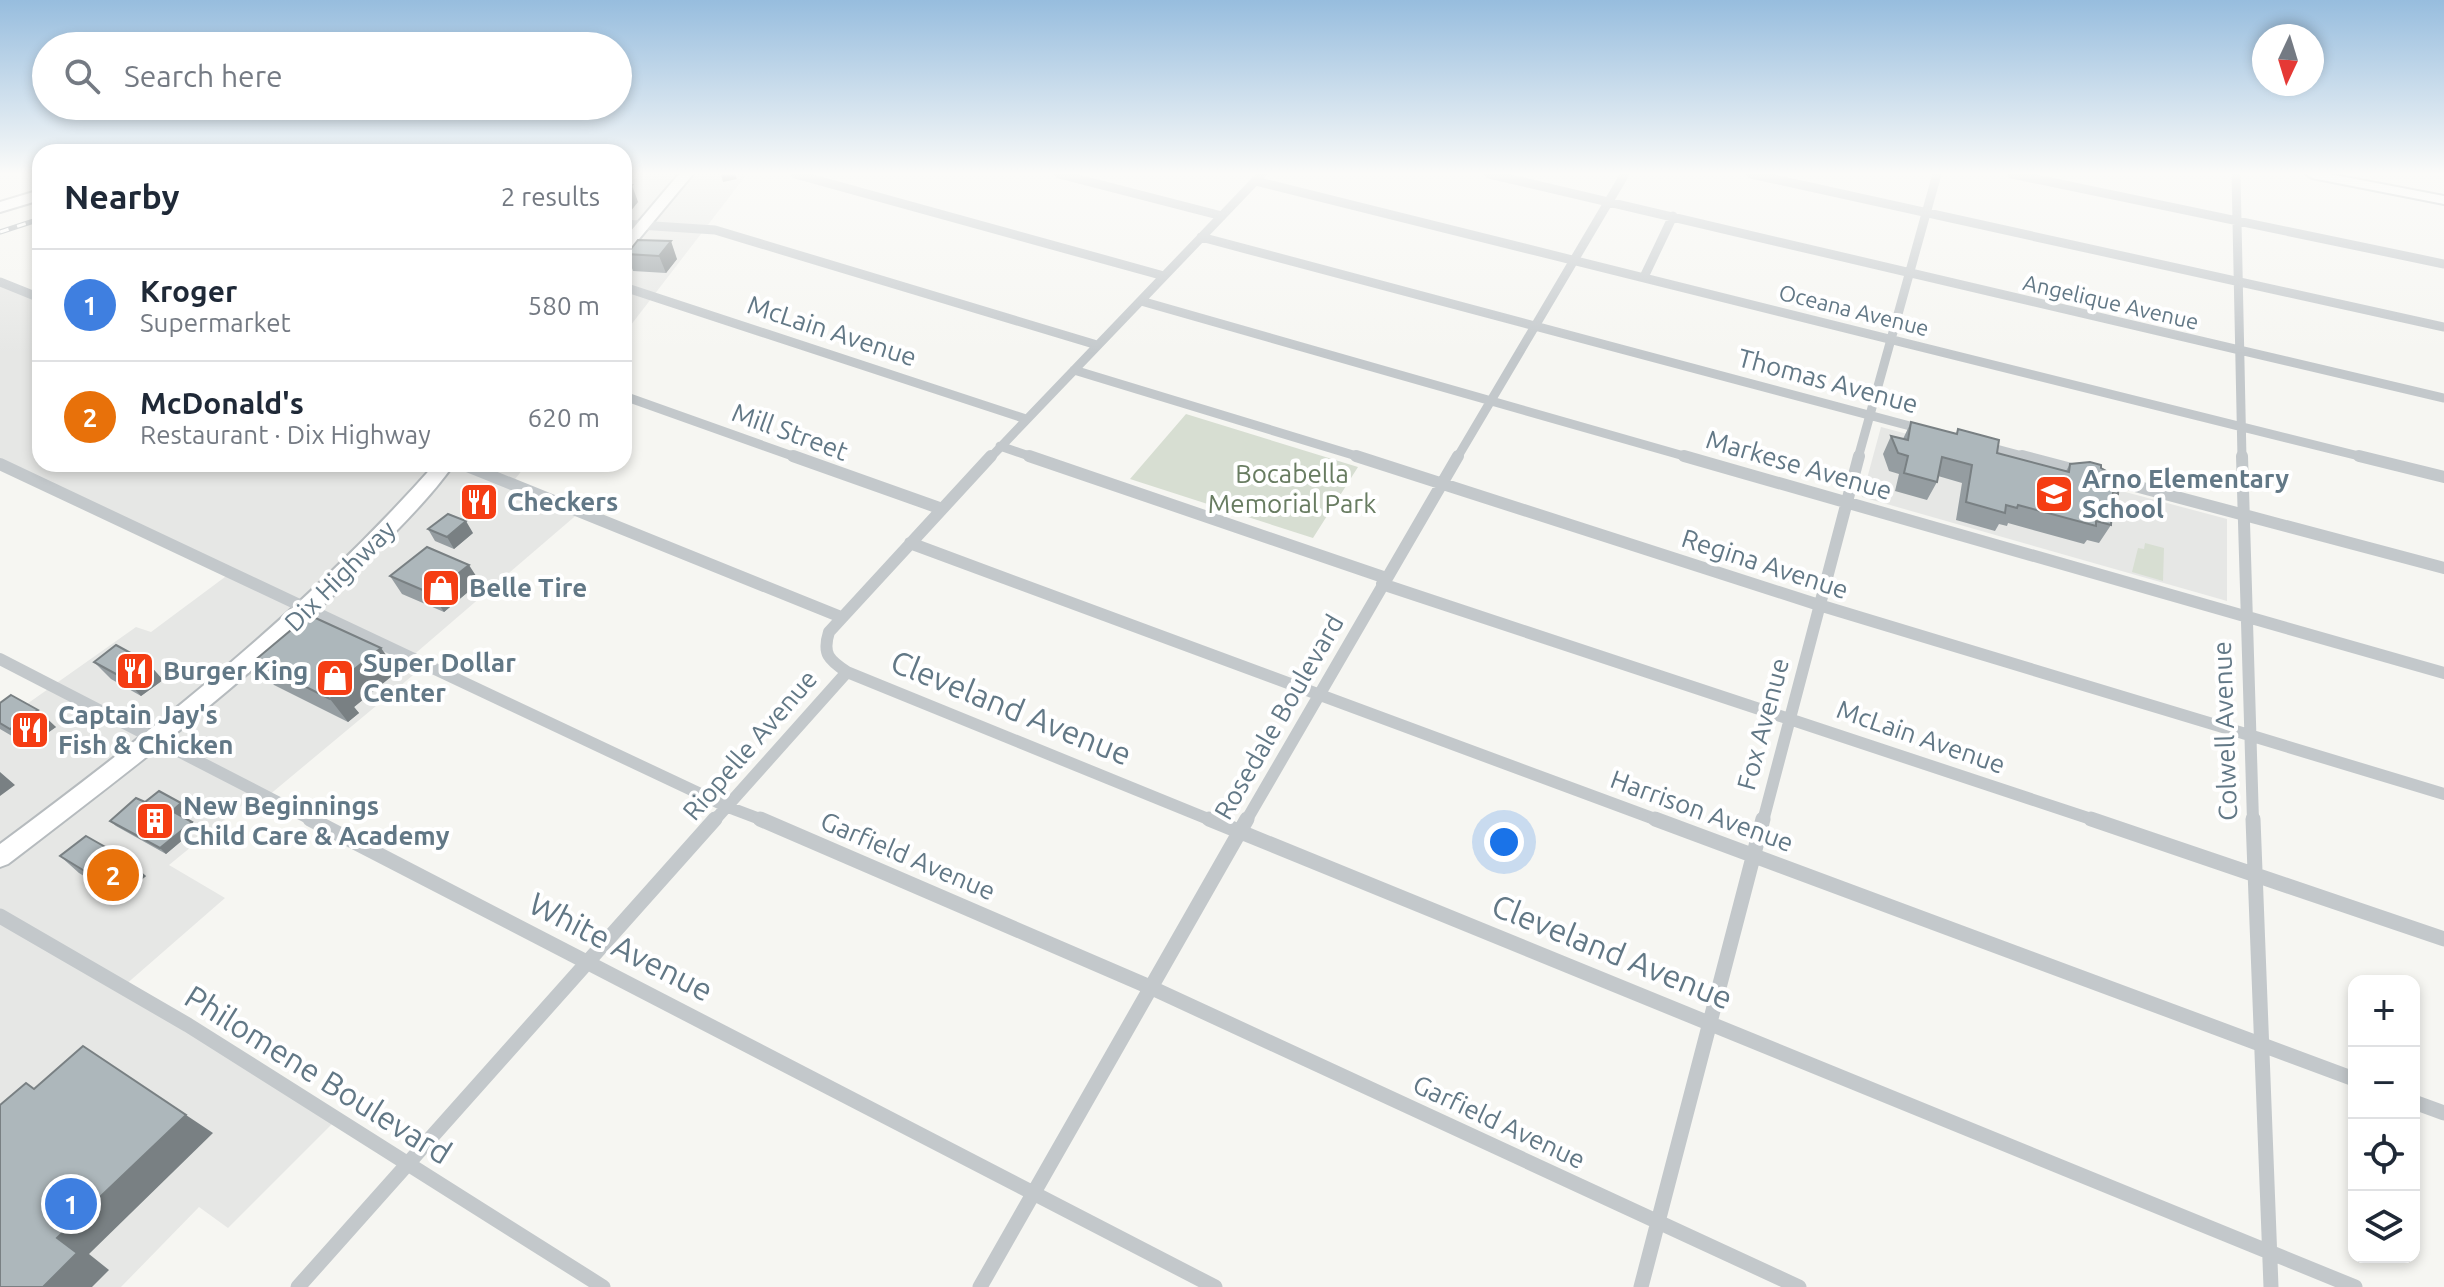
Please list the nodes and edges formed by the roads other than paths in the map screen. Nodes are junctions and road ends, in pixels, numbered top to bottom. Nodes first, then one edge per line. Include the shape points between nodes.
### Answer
1 (728, 234) edge
2 (1012, 234) edge
3 (1204, 234) edge
4 (1475, 234) edge
5 (1589, 234) edge
6 (1664, 234) edge
7 (1746, 234) edge
8 (1920, 234) edge
9 (2023, 234) edge
10 (2237, 234) edge
11 (2300, 234) edge
12 (1201, 237) junction
13 (1573, 260) junction
14 (2444, 264) edge
15 (1909, 274) junction
16 (1164, 276) junction
17 (1644, 277) junction
18 (2238, 281) junction
19 (0, 282) edge
20 (632, 290) edge
21 (32, 295) edge
22 (1141, 301) junction
23 (1534, 325) junction
24 (2444, 327) edge
25 (1891, 340) junction
26 (1097, 345) junction
27 (2240, 350) junction
28 (1074, 370) junction
29 (2444, 398) edge
30 (632, 399) edge
31 (1491, 399) junction
32 (1869, 416) junction
33 (1026, 419) junction
34 (2240, 426) junction
35 (1943, 435) edge
36 (1973, 443) edge
37 (1000, 446) junction
38 (0, 464) edge
39 (438, 472) edge
40 (482, 472) edge
41 (2444, 477) edge
42 (1442, 482) junction
43 (1846, 502) junction
44 (942, 509) junction
45 (2243, 515) junction
46 (910, 543) junction
47 (2444, 568) edge
48 (1384, 581) junction
49 (1819, 605) junction
50 (309, 610) junction
51 (2245, 616) junction
52 (841, 617) junction
53 (0, 659) edge
54 (847, 672) junction
55 (2444, 673) edge
56 (1320, 695) junction
57 (1789, 717) junction
58 (2250, 733) junction
59 (156, 739) junction
60 (2444, 794) edge
61 (728, 807) junction
62 (1240, 833) junction
63 (1754, 856) junction
64 (0, 857) edge
65 (2254, 874) junction
66 (0, 916) edge
67 (2444, 939) edge
68 (590, 962) junction
69 (1152, 988) junction
70 (1711, 1022) junction
71 (2261, 1044) junction
72 (2348, 1077) edge
73 (2420, 1104) edge
74 (2444, 1113) edge
75 (409, 1164) junction
76 (1034, 1192) junction
77 (1659, 1222) junction
78 (2269, 1251) junction
79 (298, 1287) edge
80 (603, 1287) edge
81 (980, 1287) edge
82 (1215, 1287) edge
83 (1641, 1287) edge
84 (1799, 1287) edge
85 (2271, 1287) edge
86 (2355, 1287) edge

1 - 26 street
2 - 16 street
3 - 12 street, Riopelle Avenue
4 - 13 street, Oceana Avenue
5 - 13 street, Rosedale Boulevard
6 - 17 street
7 - 15 street, Angelique Avenue
8 - 15 street, Fox Avenue
9 - 18 street
10 - 18 street, Colwell Avenue
11 - 14 street
12 - 16 street, Riopelle Avenue
12 - 23 street, Thomas Avenue
13 - 17 street, Oceana Avenue
13 - 23 street, Rosedale Boulevard
15 - 25 street, Fox Avenue
15 - 27 street, Angelique Avenue
16 - 22 street, Riopelle Avenue
17 - 25 street, Oceana Avenue
18 - 24 street
18 - 27 street, Colwell Avenue
19 - 21 street
20 - 33 street, McLain Avenue
22 - 26 street, Riopelle Avenue
22 - 31 street, Markese Avenue
23 - 31 street, Rosedale Boulevard
23 - 32 street, Thomas Avenue
25 - 32 street, Fox Avenue
25 - 34 street, Oceana Avenue
26 - 28 street, Riopelle Avenue
27 - 29 street, Angelique Avenue
27 - 34 street, Colwell Avenue
28 - 33 street, Riopelle Avenue
28 - 42 street, Regina Avenue
30 - 44 street, Mill Street
31 - 42 street, Rosedale Boulevard
31 - 43 street, Markese Avenue
32 - 35 street, Thomas Avenue
32 - 43 street, Fox Avenue
33 - 37 street, Riopelle Avenue
34 - 41 street, Oceana Avenue
34 - 45 street, Colwell Avenue
36 - 45 street
37 - 44 street, Riopelle Avenue
37 - 48 street, McLain Avenue
38 - 50 street, Garfield Avenue
39 - 50 main road, Dix Highway
40 - 52 street
42 - 48 street, Rosedale Boulevard
42 - 49 street, Regina Avenue
43 - 49 street, Fox Avenue
43 - 51 street, Markese Avenue
44 - 46 street, Riopelle Avenue
45 - 47 street
45 - 51 street, Colwell Avenue
46 - 52 street, Riopelle Avenue
46 - 56 street, Harrison Avenue
48 - 56 street, Rosedale Boulevard
48 - 57 street, McLain Avenue
49 - 57 street, Fox Avenue
49 - 58 street, Regina Avenue
50 - 59 main road, Dix Highway
50 - 61 street, Garfield Avenue
51 - 55 street, Markese Avenue
51 - 58 street, Colwell Avenue
52 - 54 street, Riopelle Avenue via 824,647 829,660
53 - 59 street, White Avenue
54 - 61 street, Riopelle Avenue
54 - 62 street, Cleveland Avenue
56 - 62 street, Rosedale Boulevard
56 - 63 street, Harrison Avenue
57 - 63 street, Fox Avenue
57 - 65 street, McLain Avenue
58 - 60 street, Regina Avenue
58 - 65 street, Colwell Avenue
59 - 64 main road, Dix Highway
59 - 68 street, White Avenue
61 - 68 street, Riopelle Avenue
61 - 69 street, Garfield Avenue
62 - 69 street, Rosedale Boulevard
62 - 70 street, Cleveland Avenue
63 - 70 street, Fox Avenue
63 - 71 street, Harrison Avenue
65 - 67 street, McLain Avenue
65 - 71 street, Colwell Avenue
66 - 75 street, Philomene Boulevard
68 - 75 street, Riopelle Avenue
68 - 76 street, White Avenue
69 - 76 street, Rosedale Boulevard
69 - 77 street, Garfield Avenue
70 - 77 street, Fox Avenue
70 - 78 street, Cleveland Avenue
71 - 72 street, Harrison Avenue
71 - 78 street, Colwell Avenue
73 - 74 street
75 - 79 street, Riopelle Avenue
75 - 80 street, Philomene Boulevard
76 - 81 street, Rosedale Boulevard
76 - 82 street, White Avenue
77 - 83 street, Fox Avenue
77 - 84 street, Garfield Avenue
78 - 85 street, Colwell Avenue
78 - 86 street, Cleveland Avenue

